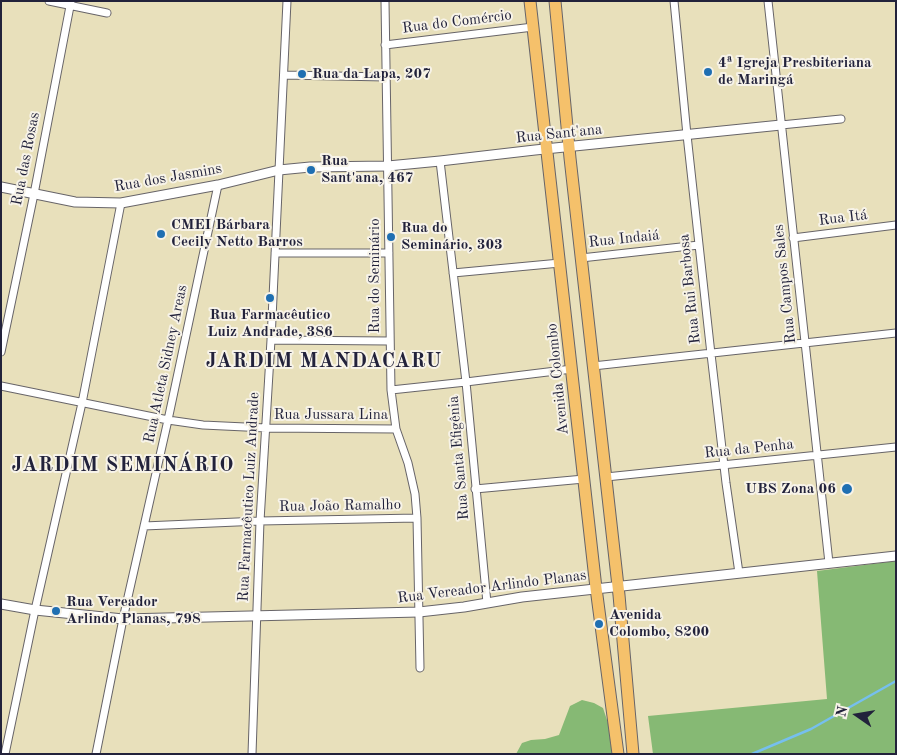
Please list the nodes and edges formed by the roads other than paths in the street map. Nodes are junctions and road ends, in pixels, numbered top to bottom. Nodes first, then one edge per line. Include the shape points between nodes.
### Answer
1 (49, 1) edge
2 (286, 1) edge
3 (385, 1) edge
4 (530, 1) edge
5 (555, 1) edge
6 (674, 1) edge
7 (768, 1) edge
8 (71, 4) edge
9 (107, 12) dead end
10 (533, 27) junction
11 (385, 45) junction
12 (284, 76) junction
13 (386, 77) junction
14 (841, 119) dead end
15 (781, 125) junction
16 (687, 134) junction
17 (569, 146) junction
18 (547, 149) junction
19 (440, 161) junction
20 (388, 166) junction
21 (279, 170) junction
22 (218, 185) junction
23 (1, 187) edge
24 (34, 194) junction
25 (122, 203) junction
26 (896, 225) edge
27 (793, 238) junction
28 (699, 245) junction
29 (275, 253) junction
30 (388, 253) junction
31 (581, 258) junction
32 (560, 263) junction
33 (453, 273) junction
34 (896, 333) edge
35 (271, 340) junction
36 (389, 341) junction
37 (805, 343) junction
38 (1, 352) edge
39 (711, 354) junction
40 (593, 366) junction
41 (572, 369) junction
42 (466, 382) junction
43 (1, 386) edge
44 (391, 390) junction
45 (82, 403) junction
46 (168, 420) junction
47 (600, 423) junction
48 (578, 425) junction
49 (266, 428) junction
50 (396, 429) junction
51 (896, 447) edge
52 (818, 456) junction
53 (724, 466) junction
54 (606, 477) junction
55 (584, 479) junction
56 (475, 490) junction
57 (417, 518) junction
58 (260, 521) junction
59 (144, 526) junction
60 (896, 556) edge
61 (829, 563) junction
62 (739, 573) junction
63 (618, 586) junction
64 (596, 588) junction
65 (487, 603) junction
66 (1, 604) edge
67 (35, 610) junction
68 (418, 612) junction
69 (256, 616) junction
70 (123, 619) junction
71 (420, 668) dead end
72 (5, 754) edge
73 (96, 754) edge
74 (252, 754) edge
75 (618, 754) edge
76 (633, 754) edge

1 - 8 street
2 - 12 street, Rua Farmacêutico Luiz Andrade
3 - 11 street, Rua do Seminário
4 - 10 main road, Avenida Colombo
5 - 17 main road
6 - 16 street, Rua Rui Barbosa
7 - 15 street, Rua Campos Sales
8 - 9 street
8 - 24 street, Rua das Rosas
10 - 11 street, Rua do Comércio
10 - 18 main road, Avenida Colombo
11 - 13 street, Rua do Seminário
12 - 13 street
12 - 21 street, Rua Farmacêutico Luiz Andrade
13 - 20 street, Rua do Seminário
14 - 15 street, Rua Sant'ana
15 - 16 street, Rua Sant'ana
15 - 27 street, Rua Campos Sales
16 - 17 street, Rua Sant'ana
16 - 28 street, Rua Rui Barbosa
17 - 18 street, Rua Sant'ana
17 - 31 main road
18 - 19 street, Rua Sant'ana
18 - 32 main road, Avenida Colombo
19 - 20 street, Rua Sant'ana
19 - 33 street, Rua Santa Efigênia
20 - 21 street, Rua Sant'ana
20 - 30 street, Rua do Seminário
21 - 22 street, Rua dos Jasmins
21 - 29 street, Rua Farmacêutico Luiz Andrade
22 - 25 street, Rua dos Jasmins
22 - 46 street, Rua Atleta Sidney Areas
23 - 24 street, Rua dos Jasmins
24 - 25 street, Rua dos Jasmins via 75,202
24 - 38 street, Rua das Rosas
25 - 45 street
26 - 27 street, Rua Itá
27 - 37 street, Rua Campos Sales
28 - 31 street, Rua Indaiá
28 - 39 street, Rua Rui Barbosa
29 - 30 street
29 - 35 street, Rua Farmacêutico Luiz Andrade
30 - 36 street, Rua do Seminário
31 - 40 main road
32 - 33 street
32 - 41 main road, Avenida Colombo
33 - 42 street, Rua Santa Efigênia
34 - 37 street
35 - 36 street
35 - 49 street, Rua Farmacêutico Luiz Andrade
36 - 44 street, Rua do Seminário
37 - 39 street
37 - 52 street, Rua Campos Sales
39 - 40 street
39 - 53 street, Rua Rui Barbosa
40 - 47 main road
41 - 42 street
41 - 48 main road, Avenida Colombo
42 - 44 street
42 - 56 street, Rua Santa Efigênia
43 - 45 street, Rua Jussara Lina
44 - 50 street, Rua do Seminário
45 - 46 street, Rua Jussara Lina
45 - 67 street
46 - 49 street, Rua Jussara Lina
46 - 59 street, Rua Atleta Sidney Areas
47 - 48 main road
47 - 54 main road
48 - 55 main road, Avenida Colombo
49 - 50 street, Rua Jussara Lina
49 - 58 street, Rua Farmacêutico Luiz Andrade
50 - 57 street, Rua do Seminário via 411,477
51 - 52 street, Rua da Penha
52 - 53 street, Rua da Penha
52 - 61 street, Rua Campos Sales
53 - 54 street, Rua da Penha
53 - 62 street, Rua Rui Barbosa
54 - 63 main road
55 - 56 street
55 - 64 main road, Avenida Colombo
56 - 65 street, Rua Santa Efigênia
57 - 58 street, Rua João Ramalho
57 - 68 street, Rua do Seminário
58 - 59 street, Rua João Ramalho
58 - 69 street, Rua Farmacêutico Luiz Andrade
59 - 70 street, Rua Atleta Sidney Areas
60 - 61 street, Rua Vereador Arlindo Planas
61 - 62 street, Rua Vereador Arlindo Planas
62 - 63 street, Rua Vereador Arlindo Planas
63 - 64 street, Rua Vereador Arlindo Planas
63 - 76 main road
64 - 65 street, Rua Vereador Arlindo Planas
64 - 75 main road, Avenida Colombo
65 - 68 street, Rua Vereador Arlindo Planas
66 - 67 street, Rua Vereador Arlindo Planas
67 - 70 street, Rua Vereador Arlindo Planas
67 - 72 street
68 - 69 street, Rua Vereador Arlindo Planas
68 - 71 street, Rua do Seminário
69 - 70 street, Rua Vereador Arlindo Planas
69 - 74 street, Rua Farmacêutico Luiz Andrade
70 - 73 street, Rua Atleta Sidney Areas

